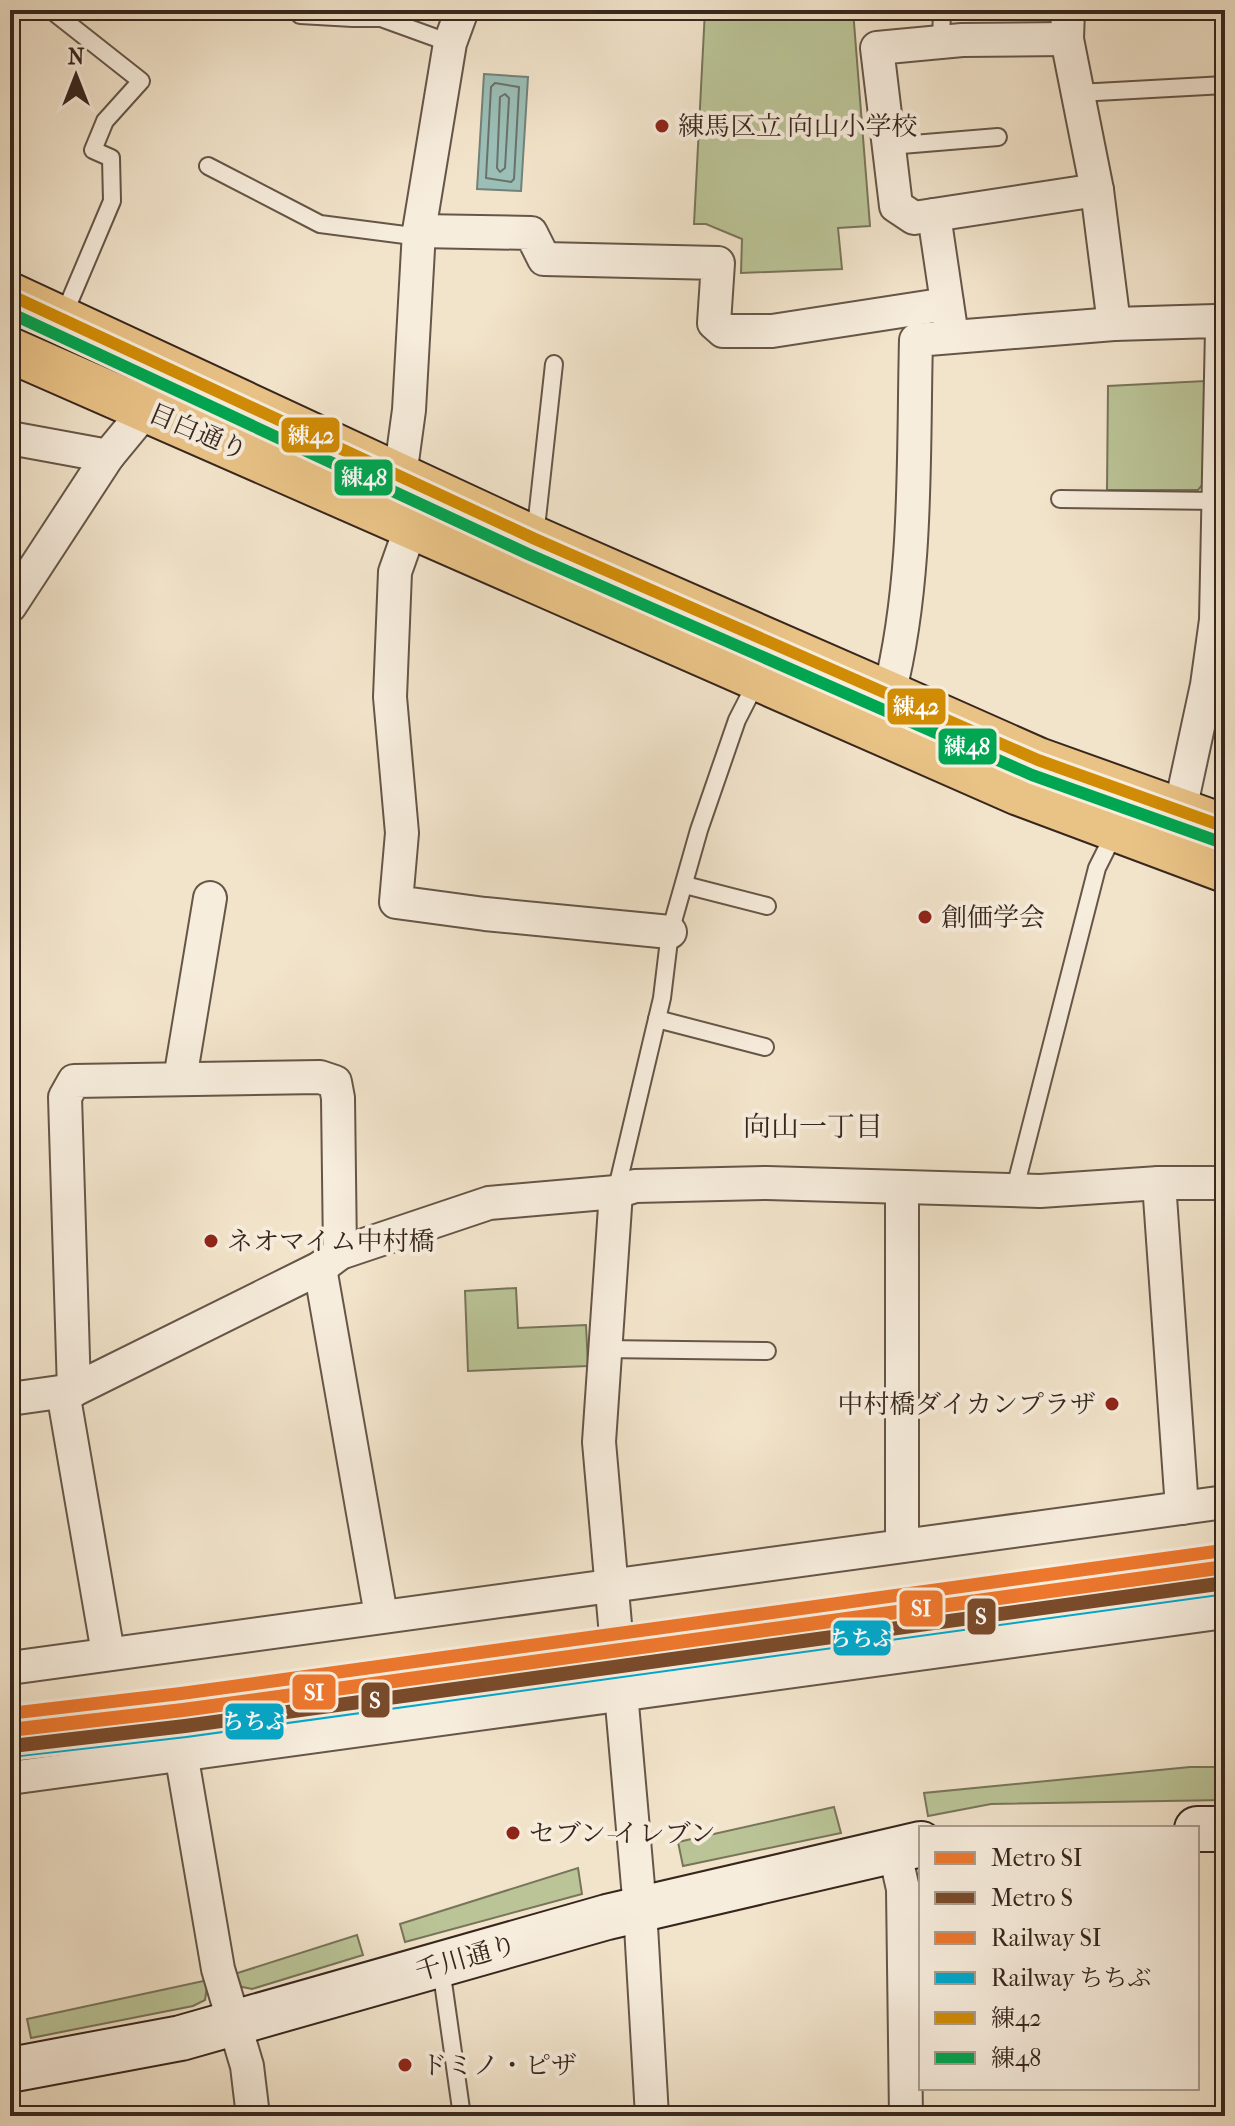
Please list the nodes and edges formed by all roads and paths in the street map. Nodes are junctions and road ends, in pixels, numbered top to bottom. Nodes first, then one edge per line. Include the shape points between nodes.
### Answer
1 (51, 10) edge
2 (462, 10) edge
3 (942, 10) edge
4 (355, 14) edge
5 (300, 15) dead end
6 (1068, 24) edge
7 (941, 42) junction
8 (450, 43) junction
9 (1225, 85) edge
10 (1078, 93) junction
11 (998, 137) dead end
12 (889, 146) junction
13 (208, 166) dead end
14 (1097, 190) junction
15 (934, 215) junction
16 (419, 231) junction
17 (10, 295) edge
18 (947, 304) junction
19 (62, 319) junction
20 (1114, 324) junction
21 (953, 337) junction
22 (10, 350) edge
23 (554, 364) dead end
24 (169, 366) junction
25 (146, 410) junction
26 (10, 438) edge
27 (1222, 438) edge
28 (108, 456) junction
29 (400, 476) junction
30 (1060, 499) dead end
31 (1219, 501) junction
32 (412, 524) junction
33 (535, 539) junction
34 (10, 606) edge
35 (758, 677) junction
36 (889, 694) junction
37 (1180, 810) junction
38 (1225, 827) edge
39 (1117, 829) junction
40 (1225, 870) edge
41 (685, 885) junction
42 (210, 898) dead end
43 (767, 906) dead end
44 (670, 932) junction
45 (657, 1019) junction
46 (765, 1047) dead end
47 (180, 1079) junction
48 (1159, 1183) junction
49 (1225, 1183) edge
50 (902, 1187) junction
51 (1015, 1188) junction
52 (616, 1192) junction
53 (330, 1260) junction
54 (603, 1349) junction
55 (767, 1351) dead end
56 (68, 1391) junction
57 (10, 1399) edge
58 (1225, 1502) edge
59 (1182, 1508) junction
60 (902, 1544) junction
61 (611, 1584) junction
62 (1225, 1612) edge
63 (381, 1615) junction
64 (108, 1653) junction
65 (10, 1668) edge
66 (623, 1696) junction
67 (181, 1753) junction
68 (10, 1778) edge
69 (1199, 1829) edge
70 (1225, 1829) edge
71 (907, 1847) edge
72 (640, 1909) junction
73 (441, 1966) junction
74 (232, 2025) junction
75 (10, 2070) edge
76 (253, 2116) edge
77 (462, 2116) edge
78 (652, 2116) edge
79 (906, 2116) edge

1 - 19 lane via 141,81 105,121 93,150 111,158 112,201
2 - 8 street
3 - 7 lane
4 - 5 lane
4 - 8 lane
6 - 7 street
6 - 10 street
7 - 12 street via 877,48
8 - 16 street
9 - 10 lane
10 - 14 street
11 - 12 lane
12 - 15 street via 896,206 914,218
13 - 16 lane via 320,224 405,235
14 - 15 street
14 - 20 street
15 - 18 street
16 - 18 street via 531,233 544,259 718,263 714,323 723,331 772,331
16 - 29 street
17 - 19 main road, 目白通り
18 - 21 street
19 - 24 main road, 目白通り
20 - 21 street
20 - 27 street via 1215,321 1222,329
21 - 36 street via 916,340 911,550
22 - 25 main road, 目白通り
23 - 33 lane
24 - 25 street
24 - 29 main road, 目白通り
25 - 28 street
25 - 32 main road, 目白通り
26 - 28 street
27 - 31 street
28 - 34 street
29 - 33 main road, 目白通り
30 - 31 lane
31 - 37 street via 1214,633
32 - 35 main road, 目白通り
32 - 44 street via 395,572 390,697 402,833 396,902
33 - 36 main road, 目白通り
35 - 39 main road, 目白通り via 1019,793
35 - 41 lane via 737,720
36 - 37 main road, 目白通り via 1038,760
37 - 38 main road, 目白通り
39 - 40 main road, 目白通り
39 - 51 lane via 1097,868
41 - 43 lane
41 - 44 lane
42 - 47 street
44 - 45 lane
45 - 46 lane
45 - 52 lane
47 - 53 street via 320,1077 335,1082
47 - 56 street via 74,1081 65,1097
48 - 49 street
48 - 51 street
48 - 59 street
50 - 51 street
50 - 52 street via 635,1186
50 - 60 street
52 - 53 street via 489,1203
52 - 54 street
53 - 56 street
53 - 63 street
54 - 55 lane
54 - 61 street via 599,1442
56 - 57 street
56 - 64 street
58 - 59 street
59 - 60 street
60 - 61 street
61 - 63 street
61 - 66 street
62 - 66 street
63 - 64 street
64 - 65 street
66 - 67 street
66 - 72 street
67 - 68 street
67 - 74 street
69 - 70 main road
71 - 72 main road, 千川通り
71 - 79 street
72 - 73 main road, 千川通り
72 - 78 street
73 - 74 main road, 千川通り
73 - 77 lane
74 - 75 main road, 千川通り
74 - 76 street via 247,2066

